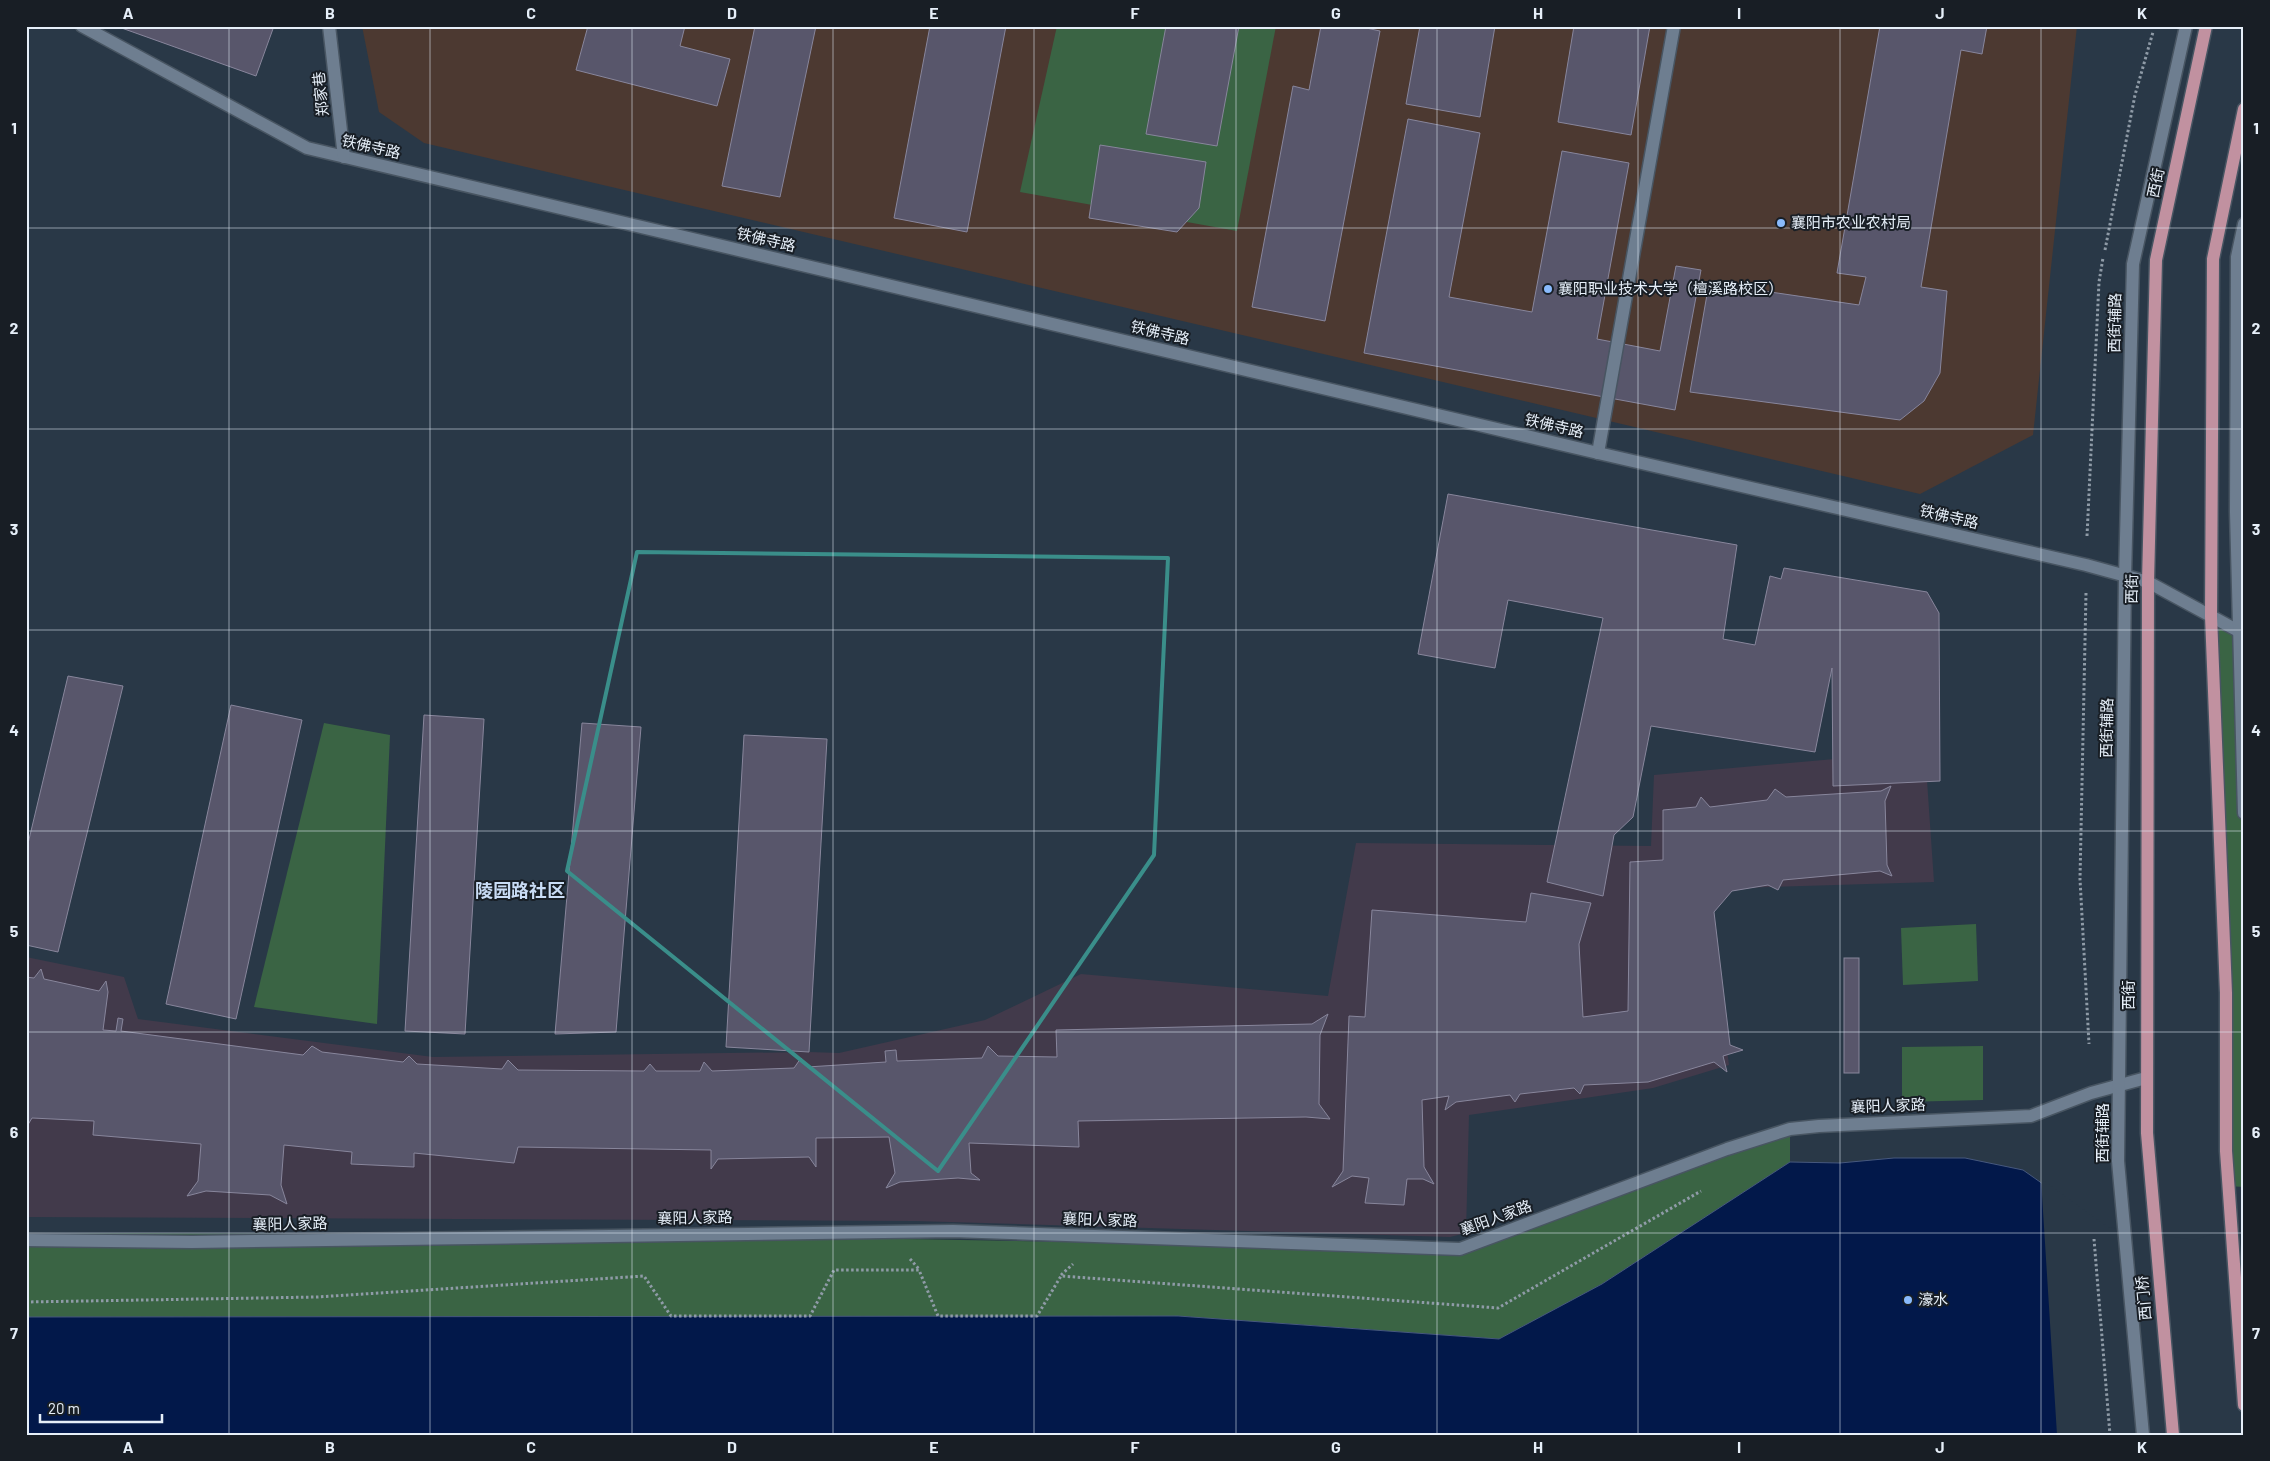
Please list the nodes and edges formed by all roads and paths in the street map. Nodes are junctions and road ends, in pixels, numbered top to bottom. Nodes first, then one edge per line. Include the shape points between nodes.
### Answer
1 (82, 26) edge
2 (329, 26) edge
3 (1674, 26) edge
4 (2186, 26) edge
5 (2206, 26) edge
6 (2244, 109) edge
7 (344, 158) junction
8 (2244, 224) edge
9 (2240, 257) edge
10 (1598, 453) junction
11 (2125, 577) junction
12 (2148, 582) junction
13 (2211, 616) junction
14 (2241, 633) edge
15 (2244, 813) edge
16 (2146, 1078) junction
17 (2119, 1085) junction
18 (2148, 1158) joint
19 (1704, 1190) dead end
20 (2094, 1232) dead end
21 (26, 1240) edge
22 (26, 1302) edge
23 (2244, 1405) edge
24 (2110, 1435) edge
25 (2143, 1435) edge
26 (2173, 1435) edge

1 - 7 street, 铁佛寺路 via 306,148
2 - 7 street, 郑家巷
3 - 10 street
4 - 11 street, 西街辅路 via 2133,264
5 - 12 main road, 西街 via 2156,260
6 - 13 main road via 2213,259
7 - 10 street, 铁佛寺路
8 - 9 street
9 - 14 street via 2236,512
10 - 11 street, 铁佛寺路 via 2086,565
11 - 12 street, 铁佛寺路
11 - 17 street, 西街辅路
12 - 13 street, 铁佛寺路
12 - 16 main road, 西街
13 - 14 street, 铁佛寺路
13 - 23 main road via 2226,994 2226,1151
14 - 15 street
16 - 17 street, 襄阳人家路
16 - 18 main road, 西街
17 - 21 street, 襄阳人家路 via 2031,1116 1790,1129 1727,1149 1460,1249 953,1230 192,1242
17 - 25 street, 西街辅路 via 2118,1161
18 - 26 main road, 西门桥
19 - 22 path via 1498,1308 1061,1276 1037,1316 938,1316 919,1270 834,1270 810,1316 671,1316 644,1276 317,1297
20 - 24 path

